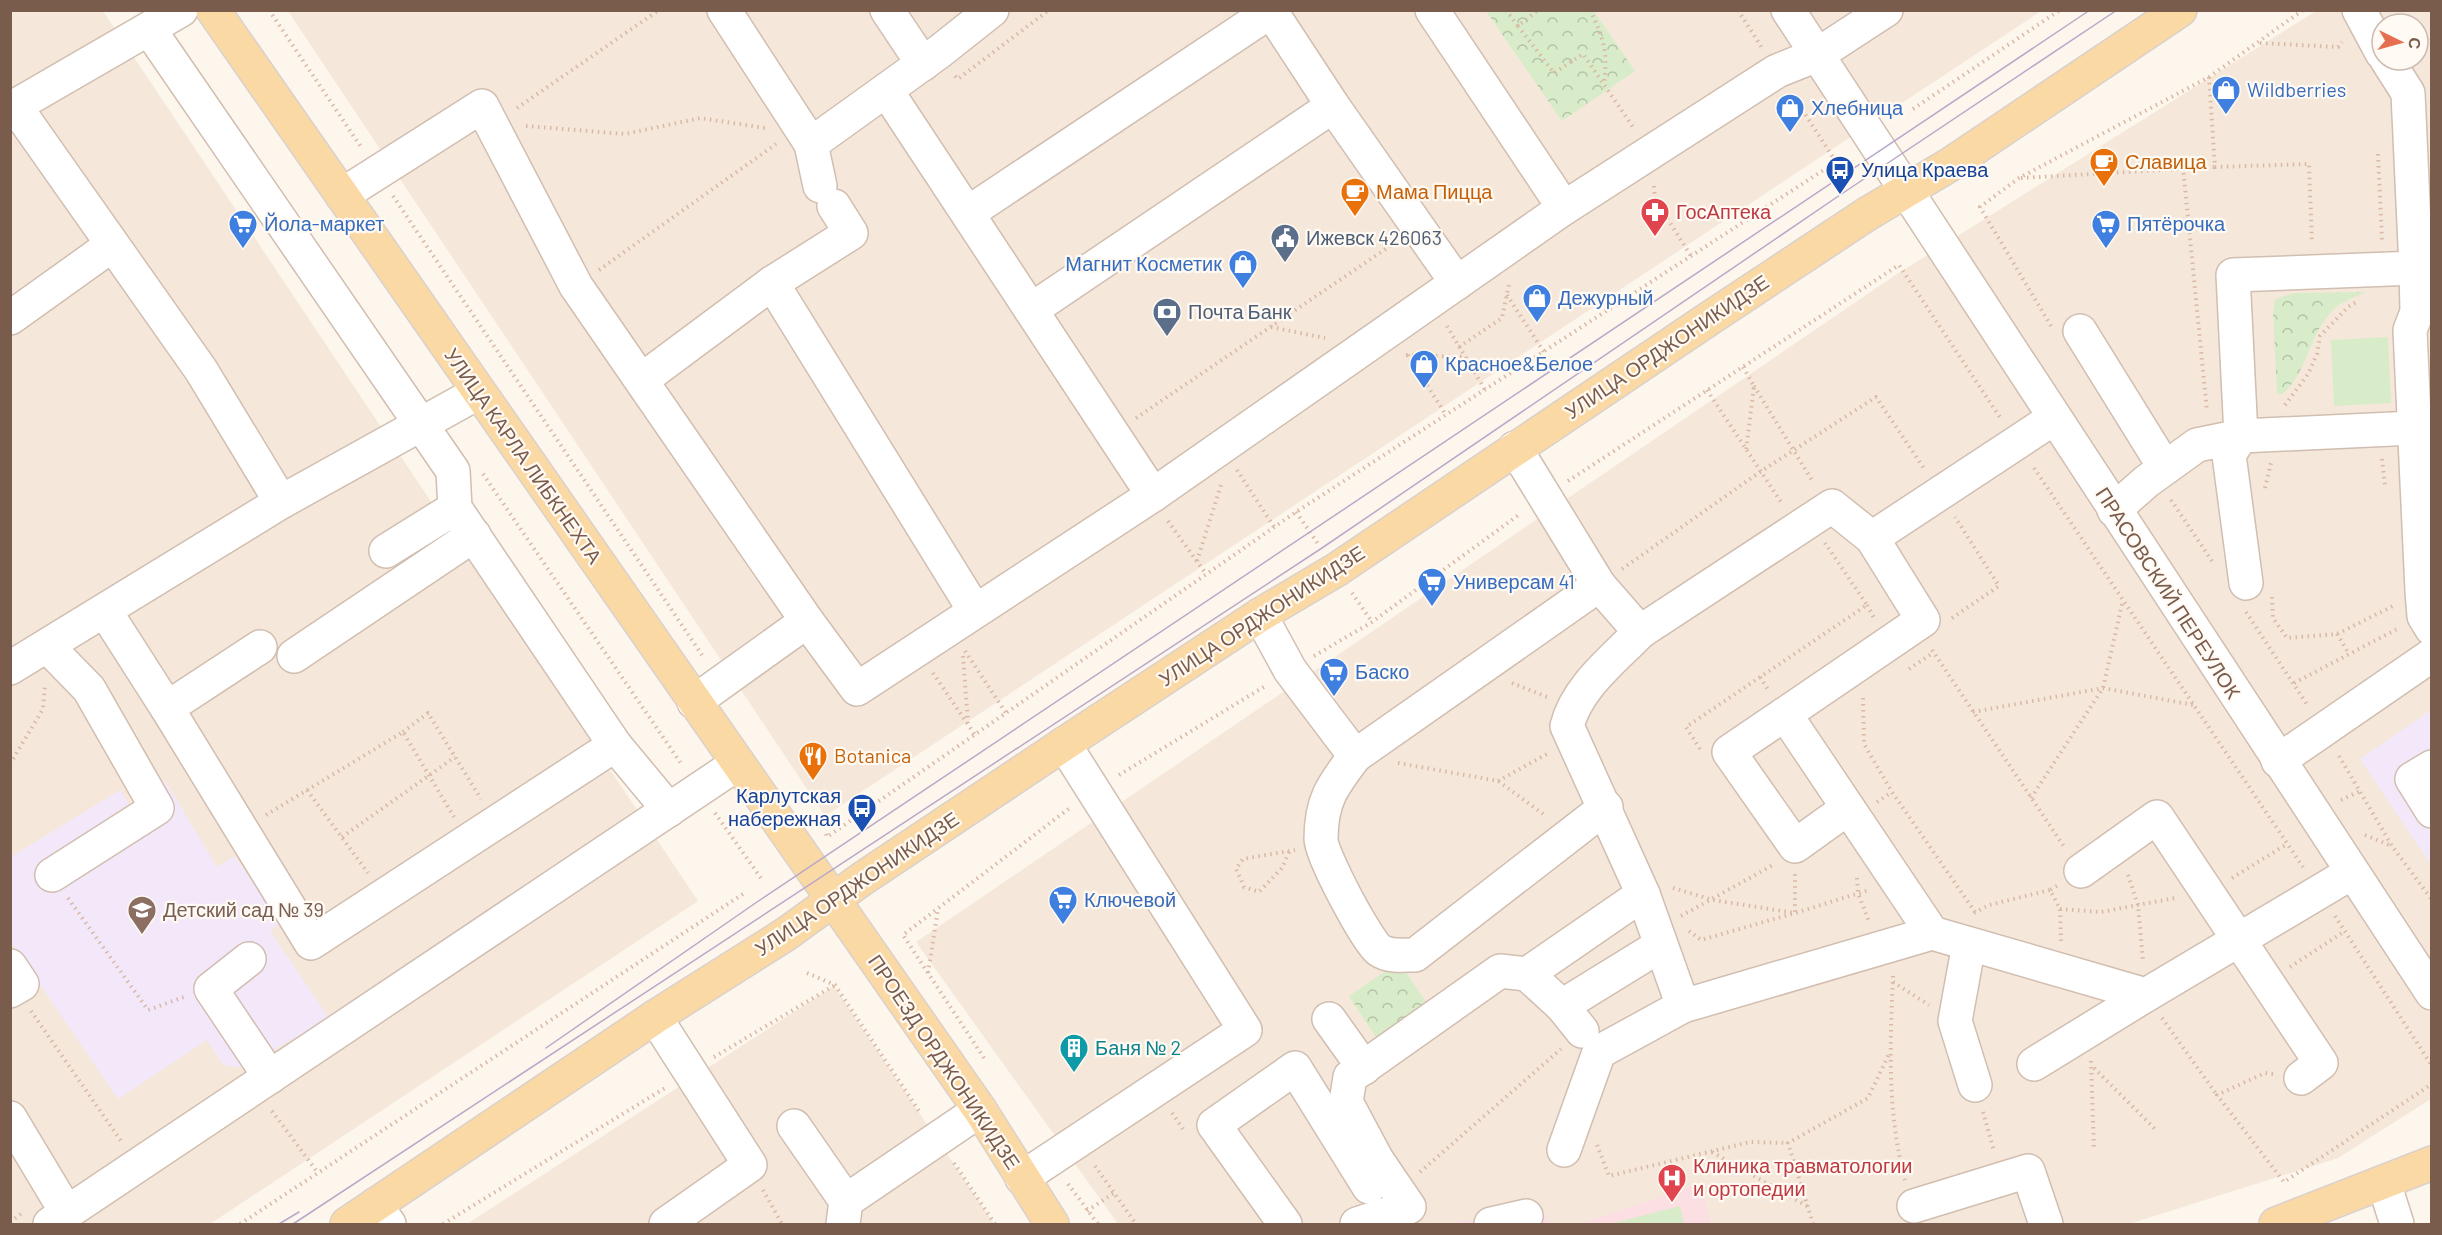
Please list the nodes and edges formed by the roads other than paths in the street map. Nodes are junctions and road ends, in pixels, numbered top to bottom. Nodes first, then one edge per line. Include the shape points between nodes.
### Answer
1 (181, 10) edge
2 (213, 10) edge
3 (724, 10) edge
4 (887, 10) edge
5 (992, 10) edge
6 (1432, 10) edge
7 (1788, 10) edge
8 (1886, 10) edge
9 (2180, 10) edge
10 (1271, 11) edge
11 (149, 29) junction
12 (1817, 55) junction
13 (923, 64) junction
14 (2403, 72) edge
15 (886, 90) junction
16 (2420, 92) edge
17 (1333, 106) junction
18 (13, 108) edge
19 (801, 134) junction
20 (2422, 154) edge
21 (1907, 191) junction
22 (342, 195) junction
23 (1564, 208) junction
24 (968, 213) junction
25 (112, 246) junction
26 (2416, 268) junction
27 (772, 283) junction
28 (1445, 293) junction
29 (1031, 310) junction
30 (2424, 311) edge
31 (10, 318) edge
32 (2067, 331) road end
33 (643, 379) junction
34 (479, 393) junction
35 (2054, 418) junction
36 (421, 424) junction
37 (2414, 428) junction
38 (2226, 440) junction
39 (1515, 448) junction
40 (2156, 474) junction
41 (1152, 496) junction
42 (281, 502) junction
43 (455, 508) junction
44 (2114, 510) junction
45 (474, 535) junction
46 (1872, 538) junction
47 (386, 551) dead end
48 (1599, 585) junction
49 (2253, 592) road end
50 (105, 611) junction
51 (975, 611) junction
52 (2426, 612) edge
53 (1260, 615) junction
54 (807, 621) junction
55 (1640, 632) junction
56 (47, 646) junction
57 (260, 647) dead end
58 (2432, 655) edge
59 (294, 656) dead end
60 (10, 668) edge
61 (694, 702) junction
62 (167, 708) junction
63 (1785, 714) junction
64 (1064, 744) junction
65 (615, 745) junction
66 (1355, 756) junction
67 (2278, 761) junction
68 (737, 764) junction
69 (2432, 767) edge
70 (1606, 807) junction
71 (1848, 808) junction
72 (669, 810) junction
73 (2432, 811) edge
74 (2080, 871) road end
75 (2351, 873) junction
76 (52, 874) road end
77 (1639, 885) junction
78 (834, 902) junction
79 (1932, 933) junction
80 (1672, 936) junction
81 (2241, 940) junction
82 (1969, 944) junction
83 (249, 959) dead end
84 (1527, 974) junction
85 (2432, 993) edge
86 (2146, 995) junction
87 (1562, 1006) junction
88 (1683, 1006) junction
89 (655, 1017) junction
90 (1329, 1019) dead end
91 (1582, 1031) road end
92 (2034, 1064) dead end
93 (1364, 1068) junction
94 (2301, 1078) road end
95 (262, 1082) junction
96 (1975, 1085) road end
97 (980, 1110) junction
98 (10, 1118) edge
99 (794, 1126) dead end
100 (1564, 1150) dead end
101 (2432, 1163) edge
102 (1022, 1178) junction
103 (2384, 1183) junction
104 (1914, 1206) road end
105 (844, 1213) edge
106 (382, 1215) edge
107 (1526, 1216) dead end
108 (59, 1219) edge
109 (1372, 1220) edge
110 (347, 1224) edge
111 (666, 1224) edge
112 (1052, 1224) edge
113 (1285, 1224) edge
114 (1491, 1224) edge
115 (2046, 1224) edge
116 (2276, 1224) edge
117 (2397, 1224) edge

1 - 11 street
2 - 22 main road, УЛИЦА КАРЛА ЛИБКНЕХТА
3 - 19 street
4 - 13 street
5 - 13 street
6 - 23 street
7 - 12 street, ПРАСОВСКИЙ ПЕРЕУЛОК
8 - 12 street
9 - 21 main road, УЛИЦА ОРДЖОНИКИДЗЕ
10 - 17 street
10 - 24 street
11 - 18 street
11 - 36 street
12 - 21 street, ПРАСОВСКИЙ ПЕРЕУЛОК
12 - 23 street via 1777,71
13 - 15 street
14 - 16 street
15 - 19 street
15 - 24 street
16 - 20 street
17 - 28 street via 1418,227
17 - 29 street
18 - 25 street
19 - 27 street via 827,196 851,233
20 - 26 street
21 - 35 street, ПРАСОВСКИЙ ПЕРЕУЛОК
21 - 39 main road, УЛИЦА ОРДЖОНИКИДЗЕ
22 - 33 street via 482,106 576,286
22 - 34 main road, УЛИЦА КАРЛА ЛИБКНЕХТА
23 - 28 street
24 - 29 street
25 - 31 street
25 - 42 street via 201,370
26 - 30 street
26 - 38 street via 2233,276
27 - 33 street
27 - 51 street
28 - 41 street via 1226,453
29 - 41 street
30 - 37 street via 2410,330
32 - 40 street
33 - 54 street
34 - 36 street
34 - 61 main road, УЛИЦА КАРЛА ЛИБКНЕХТА
35 - 44 street, ПРАСОВСКИЙ ПЕРЕУЛОК
35 - 46 street
36 - 42 street
36 - 43 street via 453,471
37 - 38 street
37 - 52 street
38 - 40 street via 2197,445
38 - 49 street
39 - 48 street
39 - 53 main road, УЛИЦА ОРДЖОНИКИДЗЕ via 1336,570
40 - 44 street
41 - 51 street
42 - 50 street
43 - 45 street
43 - 47 street
44 - 67 street, ПРАСОВСКИЙ ПЕРЕУЛОК
45 - 59 street
45 - 65 street
46 - 55 street via 1832,506
46 - 63 street via 1923,620
48 - 55 street
48 - 66 street
50 - 56 street
50 - 62 street
51 - 54 street via 857,689
53 - 64 main road, УЛИЦА ОРДЖОНИКИДЗЕ
53 - 66 street via 1290,670
54 - 61 street
55 - 70 street via 1585,689 1572,708 1567,726
56 - 60 street
56 - 76 street via 89,688 157,808
57 - 62 street
58 - 67 street
61 - 68 main road, УЛИЦА КАРЛА ЛИБКНЕХТА
62 - 65 street via 311,943
63 - 71 street
63 - 71 street via 1729,752 1795,846
64 - 78 main road, УЛИЦА ОРДЖОНИКИДЗЕ via 862,879
64 - 102 street via 1245,1030
65 - 72 street
66 - 70 street via 1328,791 1321,841 1336,881 1378,950 1396,956 1415,955
67 - 75 street, ПРАСОВСКИЙ ПЕРЕУЛОК
68 - 72 street
68 - 78 main road, УЛИЦА КАРЛА ЛИБКНЕХТА
69 - 73 street via 2412,779
70 - 77 street
71 - 79 street
72 - 95 street
74 - 81 street via 2157,817
75 - 81 street
75 - 85 street, ПРАСОВСКИЙ ПЕРЕУЛОК
77 - 80 street
77 - 84 street
78 - 89 main road, УЛИЦА ОРДЖОНИКИДЗЕ
78 - 97 main road, ПРОЕЗД ОРДЖОНИКИДЗЕ
79 - 82 street
79 - 88 street
80 - 87 street
80 - 88 street
81 - 86 street
81 - 94 street via 2321,1063
82 - 86 street
82 - 96 street via 1955,1022
83 - 95 street via 211,989
84 - 87 street
84 - 93 street via 1500,971
86 - 92 street
87 - 91 street
88 - 100 street via 1599,1052
89 - 106 main road, УЛИЦА ОРДЖОНИКИДЗЕ
89 - 111 street via 750,1165
90 - 93 street
93 - 109 street via 1350,1077 1346,1102 1377,1160 1409,1207
95 - 108 street
97 - 102 main road, ПРОЕЗД ОРДЖОНИКИДЗЕ
97 - 105 street via 937,1138
98 - 108 street
99 - 105 street
101 - 103 main road
102 - 112 main road, ПРОЕЗД ОРДЖОНИКИДЗЕ
103 - 116 main road
103 - 117 street
104 - 115 street via 2028,1171
106 - 110 main road, УЛИЦА ОРДЖОНИКИДЗЕ
107 - 114 street
109 - 113 street via 1295,1068 1214,1125

